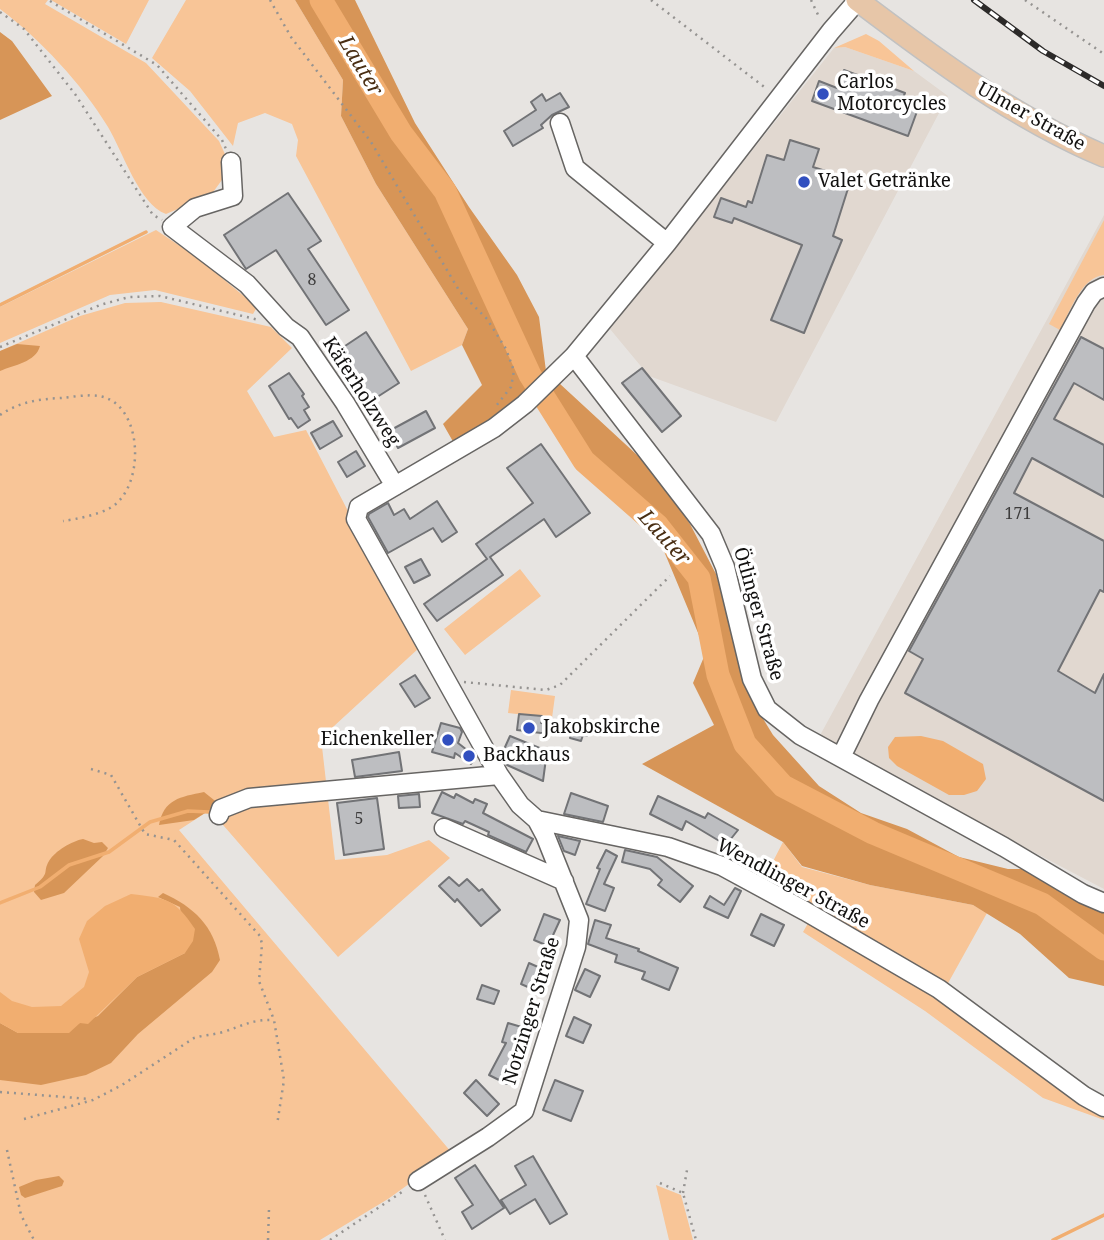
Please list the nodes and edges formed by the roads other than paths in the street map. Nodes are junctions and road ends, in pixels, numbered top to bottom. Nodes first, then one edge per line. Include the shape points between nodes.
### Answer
1 (857, 0) edge
2 (560, 123) dead end
3 (1104, 156) edge
4 (231, 162) road end
5 (667, 243) junction
6 (1104, 286) edge
7 (574, 356) junction
8 (395, 486) junction
9 (841, 757) junction
10 (499, 775) junction
11 (219, 816) dead end
12 (537, 820) junction
13 (444, 828) dead end
14 (564, 881) junction
15 (1104, 904) edge
16 (1104, 1107) edge
17 (418, 1181) road end

1 - 3 main road, Ulmer Straße via 978,89
1 - 5 street
2 - 5 street via 575,169
4 - 8 street, Käferholzweg via 233,196 195,208 172,227 247,284 300,337
5 - 7 street
6 - 9 street via 1086,303
7 - 8 street via 494,428
7 - 9 street, Ötlinger Straße via 711,534 725,567 752,679 767,709 800,735
8 - 10 street via 359,508 356,519
9 - 15 street, Ötlinger Straße
10 - 11 street via 249,798 221,808
10 - 12 street
12 - 14 street, Notzinger Straße
12 - 16 street, Wendlinger Straße via 668,847 722,866 939,989
13 - 14 street
14 - 17 street, Notzinger Straße via 579,920 576,947 524,1111

